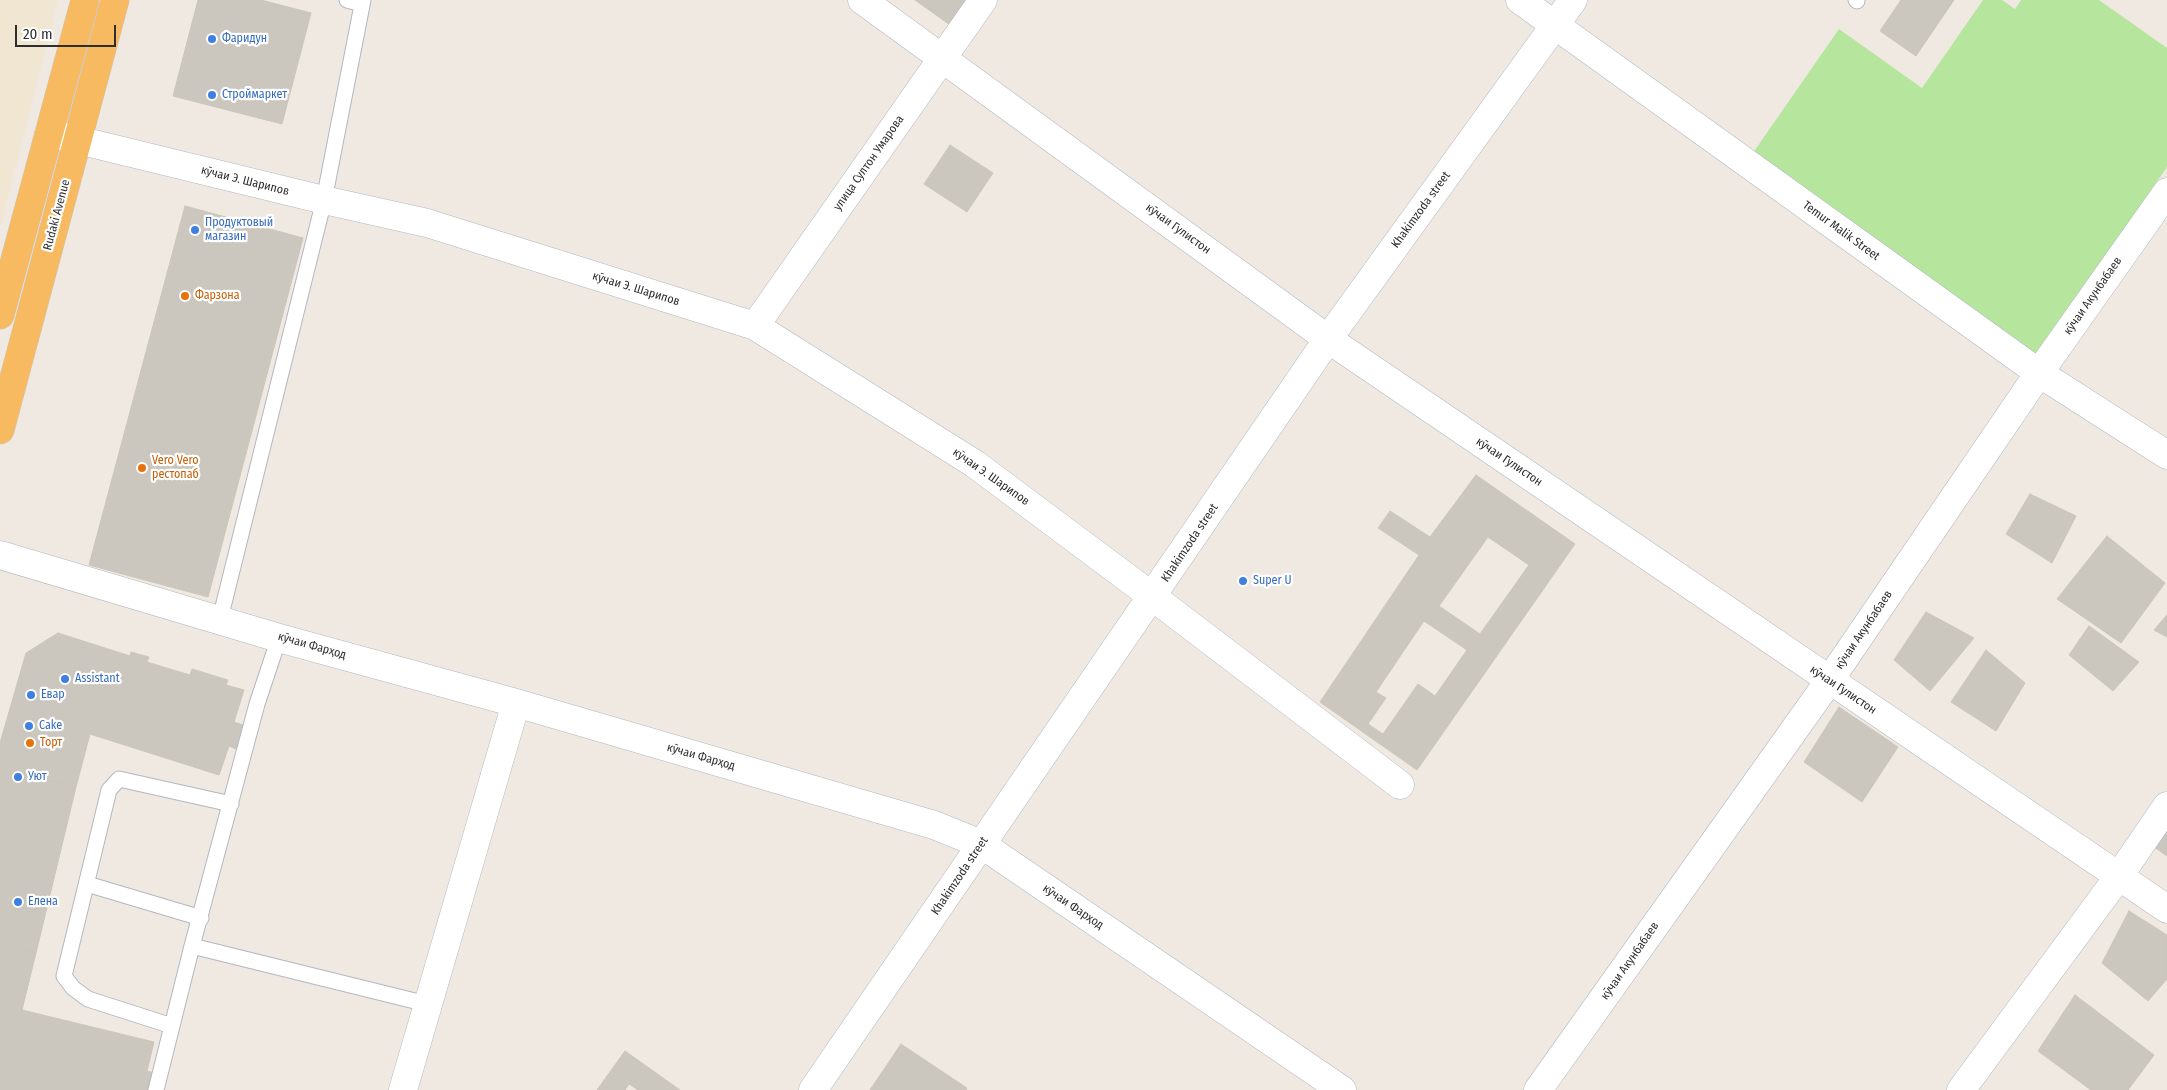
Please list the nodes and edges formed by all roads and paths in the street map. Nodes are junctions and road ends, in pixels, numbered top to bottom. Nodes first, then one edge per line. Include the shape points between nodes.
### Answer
1 (85, 0) edge
2 (115, 0) edge
3 (347, 0) edge
4 (862, 0) edge
5 (983, 0) edge
6 (1520, 0) edge
7 (1572, 0) edge
8 (363, 2) edge
9 (1554, 26) junction
10 (942, 57) junction
11 (49, 133) junction
12 (77, 140) junction
13 (2167, 192) edge
14 (324, 200) junction
15 (0, 315) edge
16 (755, 326) junction
17 (1328, 339) junction
18 (2039, 372) junction
19 (0, 430) edge
20 (2167, 455) edge
21 (0, 555) edge
22 (1153, 597) junction
23 (220, 620) junction
24 (279, 638) junction
25 (1829, 681) junction
26 (516, 703) junction
27 (1400, 785) dead end
28 (231, 804) junction
29 (2167, 806) edge
30 (981, 844) junction
31 (2119, 876) junction
32 (88, 884) junction
33 (2167, 909) edge
34 (201, 918) junction
35 (192, 946) junction
36 (427, 1004) junction
37 (172, 1026) junction
38 (156, 1090) edge
39 (403, 1090) edge
40 (814, 1090) edge
41 (1342, 1090) edge
42 (1538, 1090) edge
43 (1961, 1090) edge

1 - 11 highway
2 - 12 highway, Rudaki Avenue
3 - 8 lane
4 - 10 street, кӯчаи Гулистон
5 - 10 street, улица Султон Умарова
6 - 9 street, Temur Malik Street
7 - 9 street, Khakimzoda street
8 - 14 lane
9 - 17 street, Khakimzoda street
9 - 18 street, Temur Malik Street
10 - 16 street, улица Султон Умарова
10 - 17 street, кӯчаи Гулистон
11 - 12 street, кӯчаи Э. Шарипов
11 - 15 highway
12 - 14 street, кӯчаи Э. Шарипов
12 - 19 highway, Rudaki Avenue
13 - 18 street, кӯчаи Акунбабаев
14 - 16 street, кӯчаи Э. Шарипов via 427,223
14 - 23 lane
16 - 22 street, кӯчаи Э. Шарипов via 974,464
17 - 22 street, Khakimzoda street
17 - 25 street, кӯчаи Гулистон
18 - 20 street, Temur Malik Street
18 - 25 street, кӯчаи Акунбабаев
21 - 23 street, кӯчаи Фарҳод
22 - 27 street, кӯчаи Э. Шарипов
22 - 30 street, Khakimzoda street
23 - 24 street, кӯчаи Фарҳод
24 - 26 street, кӯчаи Фарҳод
24 - 28 lane via 257,704
25 - 31 street, кӯчаи Гулистон
25 - 42 street, кӯчаи Акунбабаев
26 - 30 street, кӯчаи Фарҳод via 934,825
26 - 36 street
28 - 32 lane via 119,779 109,790
28 - 34 lane
29 - 31 street
30 - 40 street, Khakimzoda street
30 - 41 street, кӯчаи Фарҳод
31 - 33 street, кӯчаи Гулистон
31 - 43 street
32 - 34 lane
32 - 37 lane via 64,976 88,999
34 - 35 lane
35 - 36 lane
35 - 37 lane
36 - 39 street
37 - 38 lane

